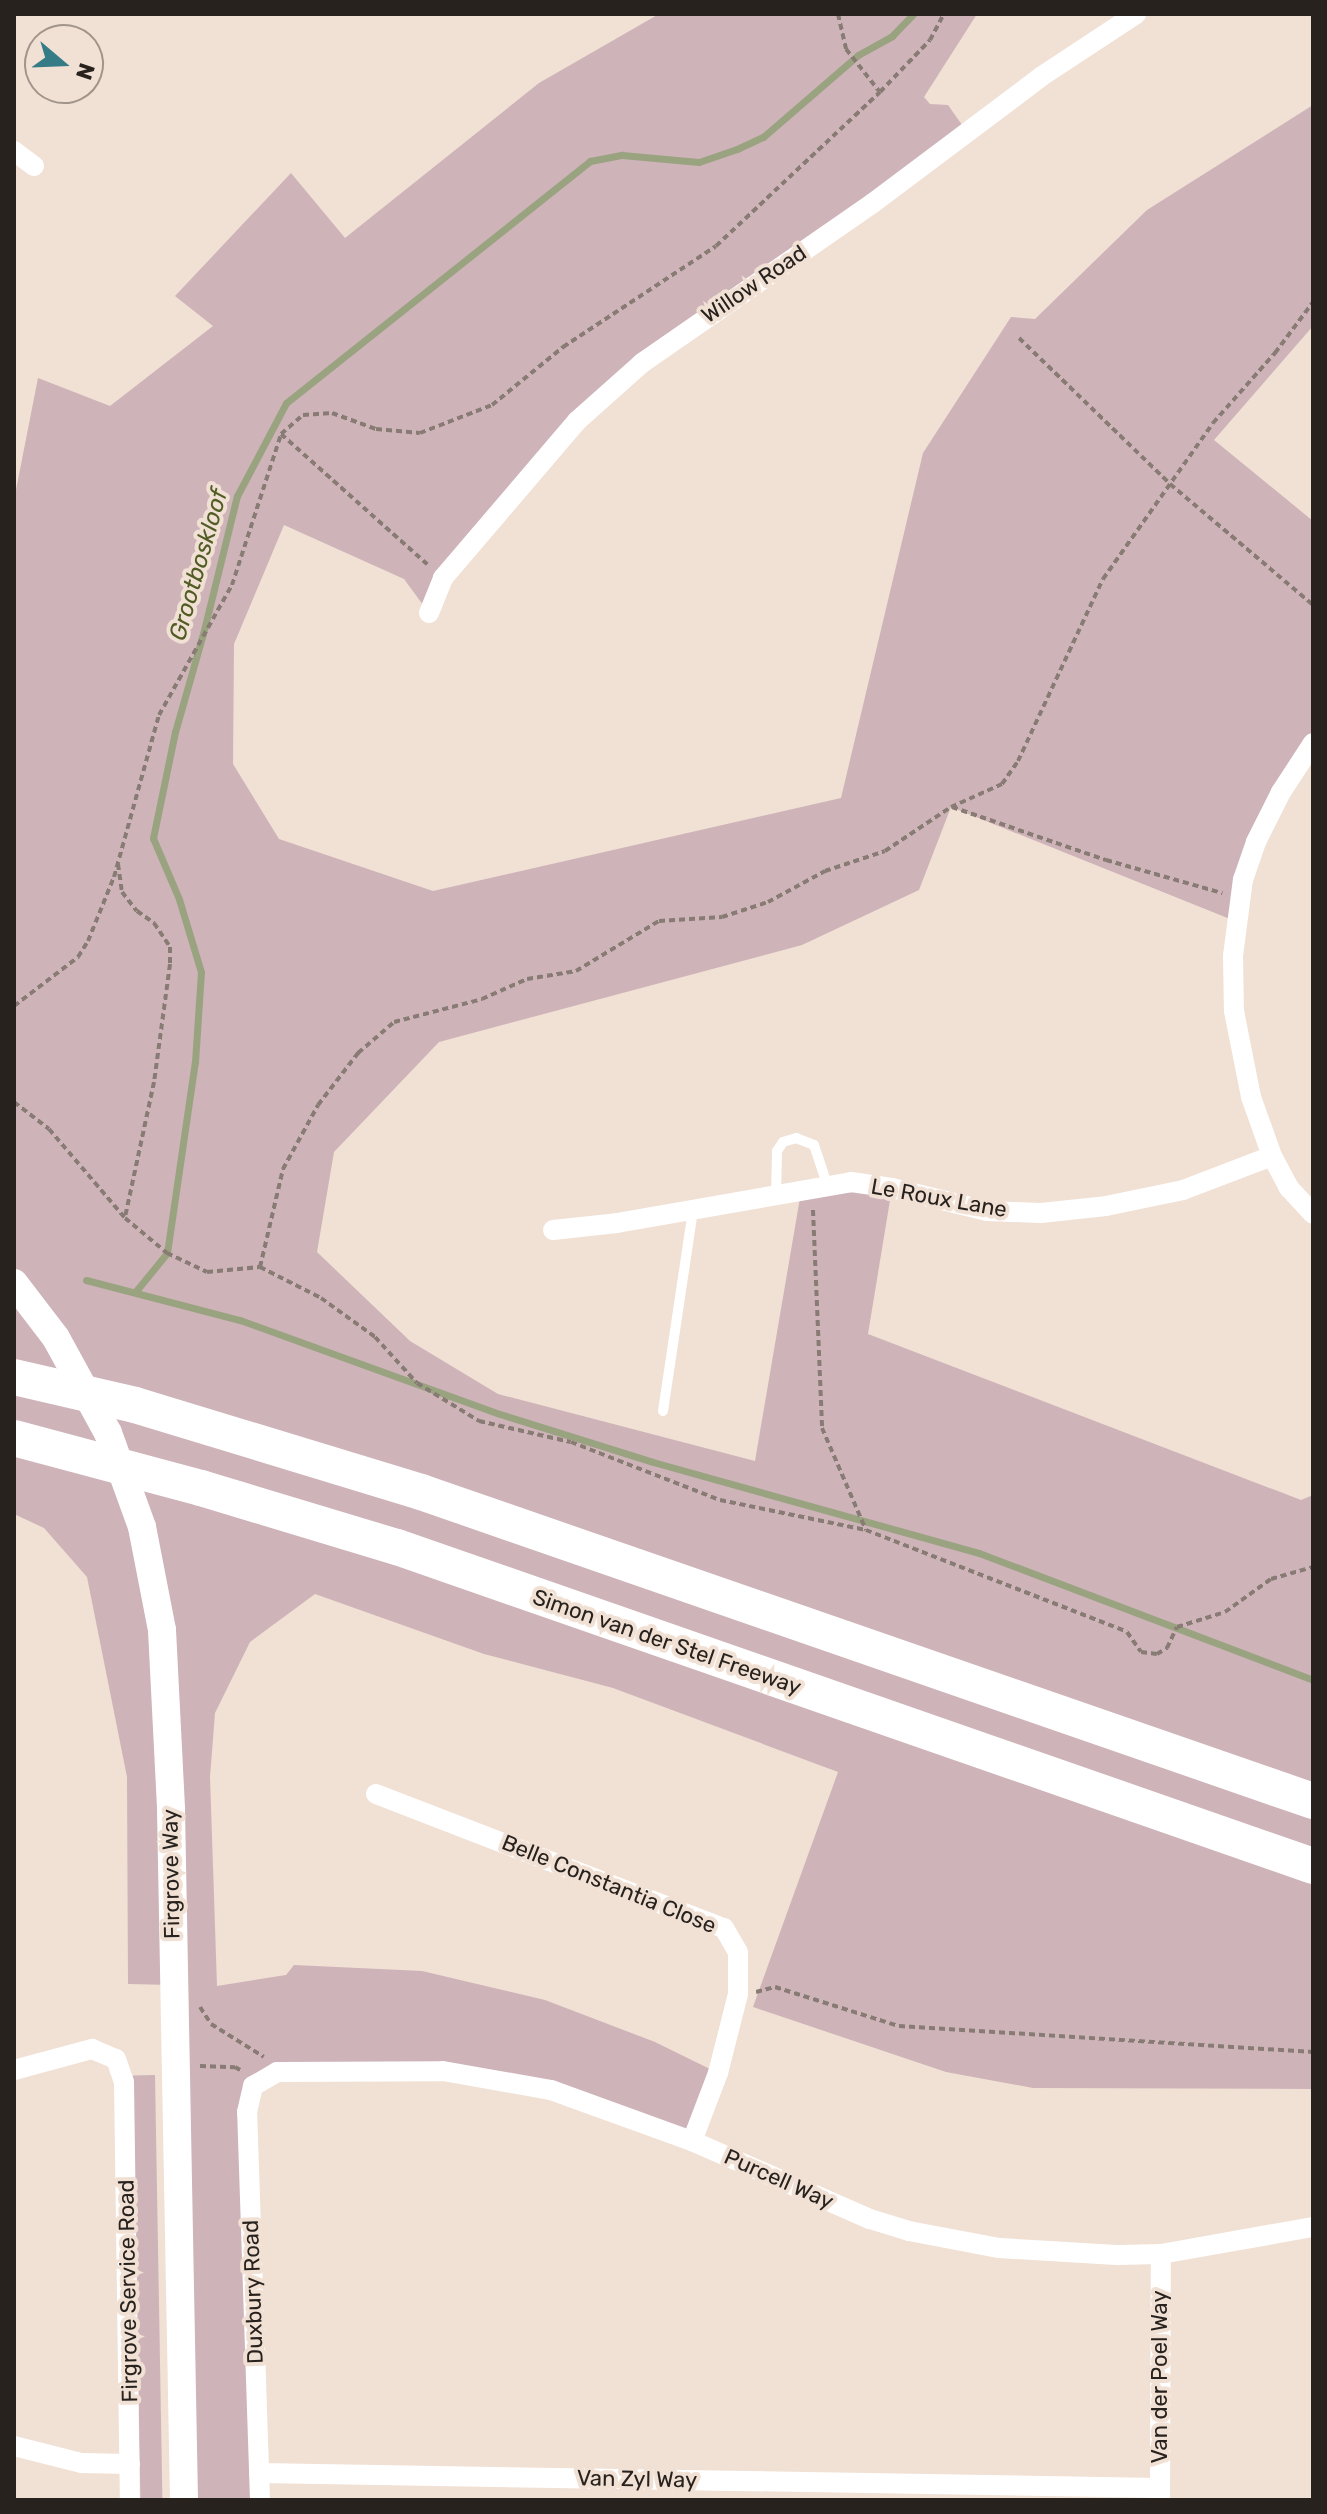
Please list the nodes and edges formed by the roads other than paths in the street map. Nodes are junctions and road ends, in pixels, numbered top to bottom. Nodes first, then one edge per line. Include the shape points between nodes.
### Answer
1 (1136, 14) edge
2 (14, 151) edge
3 (34, 166) dead end
4 (429, 613) dead end
5 (1313, 743) edge
6 (1272, 1156) junction
7 (820, 1188) junction
8 (776, 1196) junction
9 (693, 1210) junction
10 (1313, 1214) edge
11 (553, 1230) dead end
12 (17, 1287) edge
13 (14, 1377) edge
14 (663, 1411) dead end
15 (14, 1438) edge
16 (376, 1794) dead end
17 (1313, 1801) edge
18 (1313, 1866) edge
19 (14, 2070) edge
20 (253, 2086) joint
21 (692, 2141) junction
22 (1313, 2227) edge
23 (1161, 2254) junction
24 (14, 2446) edge
25 (130, 2464) junction
26 (259, 2473) junction
27 (1160, 2494) edge
28 (130, 2500) edge
29 (184, 2500) edge
30 (260, 2500) edge

1 - 4 street, Willow Road via 642,363 577,421 443,578
2 - 3 street
5 - 6 street via 1275,805 1243,879 1233,944 1234,1011 1251,1097
6 - 7 street, Le Roux Lane via 1183,1190 1041,1213 987,1211 851,1182
6 - 10 street via 1289,1188
7 - 8 street, Le Roux Lane
7 - 8 lane via 814,1145 790,1139 775,1156
8 - 9 street, Le Roux Lane
9 - 11 street, Le Roux Lane
9 - 14 lane
12 - 29 street, Firgrove Way via 56,1338 96,1407 127,1480 154,1581 168,1700
13 - 17 highway via 135,1405 421,1492
15 - 18 highway, Simon van der Stel Freeway via 397,1547
16 - 21 street, Belle Constantia Close via 724,1928 738,1952 738,1994 718,2073
19 - 25 street, Firgrove Service Road via 92,2049 116,2059 124,2082
20 - 21 street, Purcell Way via 277,2072 392,2068 506,2080 600,2105
20 - 26 street, Duxbury Road via 247,2112
21 - 23 street, Purcell Way via 813,2196 909,2231 999,2248
22 - 23 street, Purcell Way
23 - 27 street, Van der Poel Way
24 - 25 street via 81,2463
25 - 28 street, Firgrove Service Road
26 - 27 street, Van Zyl Way
26 - 30 street, Duxbury Road

